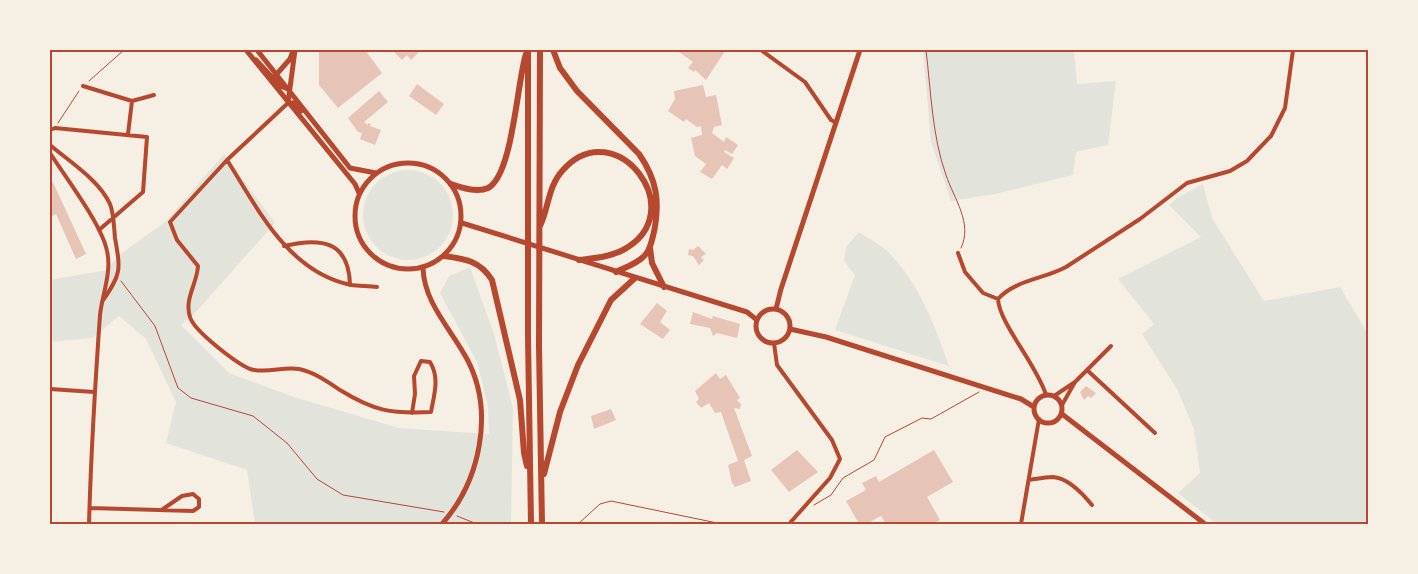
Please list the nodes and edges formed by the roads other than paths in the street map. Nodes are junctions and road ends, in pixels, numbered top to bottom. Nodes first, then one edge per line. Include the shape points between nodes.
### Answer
1 (246, 50) edge
2 (257, 50) edge
3 (294, 50) edge
4 (527, 50) edge
5 (540, 50) edge
6 (553, 50) edge
7 (762, 50) edge
8 (860, 50) edge
9 (1294, 50) edge
10 (275, 78) junction
11 (83, 86) dead end
12 (290, 91) junction
13 (154, 95) dead end
14 (132, 101) junction
15 (288, 103) junction
16 (835, 122) junction
17 (50, 130) edge
18 (128, 134) junction
19 (325, 138) junction
20 (50, 145) edge
21 (50, 153) edge
22 (227, 160) junction
23 (376, 173) junction
24 (451, 184) junction
25 (360, 193) junction
26 (112, 219) junction
27 (462, 223) junction
28 (539, 229) junction
29 (99, 230) junction
30 (284, 246) junction
31 (650, 247) junction
32 (958, 253) road end
33 (444, 256) junction
34 (579, 260) junction
35 (423, 268) junction
36 (616, 272) junction
37 (635, 278) junction
38 (350, 284) junction
39 (377, 287) dead end
40 (664, 287) junction
41 (998, 299) junction
42 (101, 304) junction
43 (776, 309) junction
44 (757, 320) junction
45 (790, 329) junction
46 (774, 343) junction
47 (1111, 346) dead end
48 (1087, 370) junction
49 (1075, 382) junction
50 (50, 389) edge
51 (94, 392) junction
52 (1046, 395) junction
53 (1054, 396) junction
54 (1062, 405) junction
55 (1034, 407) junction
56 (412, 413) junction
57 (1062, 414) junction
58 (1039, 419) junction
59 (1155, 432) dead end
60 (530, 477) junction
61 (1029, 480) junction
62 (542, 485) junction
63 (1092, 505) dead end
64 (90, 508) junction
65 (163, 509) junction
66 (531, 522) edge
67 (89, 524) edge
68 (442, 524) edge
69 (542, 524) edge
70 (789, 524) edge
71 (1021, 524) edge
72 (1205, 524) edge

1 - 10 street
2 - 10 street
3 - 10 street
3 - 12 street
4 - 24 highway via 505,162 498,179 489,188 480,190
4 - 60 highway
5 - 28 highway
6 - 31 highway via 568,80 639,154 653,177 658,202
7 - 16 street via 805,82
8 - 16 street
9 - 41 street via 1285,108 1271,136 1247,161 1230,171 1187,183 1140,219 1066,267 1008,288
10 - 12 street
10 - 15 street
11 - 14 street
12 - 15 street
12 - 19 street
13 - 14 street
14 - 18 street
15 - 19 street via 294,103 317,133
15 - 22 street
15 - 25 street
16 - 43 street
17 - 18 street
18 - 26 street via 147,137 144,189 139,198
19 - 23 street via 350,168
20 - 26 street via 100,189 110,204
21 - 29 street
22 - 30 street
22 - 56 street via 170,222 178,240 198,266 197,279 187,302 190,319 222,352 251,369 299,369 316,375 370,406 392,413
23 - 24 street via 393,164 415,163 428,166
23 - 25 street
24 - 27 street via 462,209
25 - 35 street via 354,214 355,225 368,252 394,268
26 - 29 street
26 - 42 street via 120,260 118,278
27 - 33 street via 459,235
27 - 34 street
28 - 34 highway via 553,185 572,162 592,153 622,157 630,162 638,169 649,189 650,212 644,230 632,244 616,253
28 - 62 highway
29 - 42 street via 108,253
30 - 38 street via 321,273
30 - 38 street via 322,241 333,247 342,254 349,267
31 - 36 highway via 638,261
31 - 40 highway via 652,263
32 - 41 street via 965,272 983,292
33 - 35 street
33 - 60 highway via 469,259 485,268 492,280 520,400 524,453
34 - 36 street
35 - 68 street via 427,295 468,362 479,397 480,443 468,484
36 - 37 street
37 - 40 street
37 - 62 highway via 611,300 578,365 560,412
38 - 39 street
40 - 44 street via 747,312
41 - 52 street via 1001,314 1041,379
42 - 51 street
43 - 44 street via 765,311
43 - 45 street via 786,314
44 - 46 street via 760,336
45 - 46 street via 785,338
45 - 55 street via 826,337 1021,399
46 - 70 street via 777,365 832,440 840,459 830,478
47 - 48 street
48 - 49 street
48 - 59 street
49 - 53 street
49 - 54 street
50 - 51 street
51 - 64 street
52 - 53 street
52 - 55 street via 1038,399
53 - 54 street
54 - 57 street
55 - 58 street
56 - 56 street via 431,412 436,371 430,362 421,361 414,376
57 - 58 street via 1052,422
57 - 72 street
58 - 61 street
60 - 66 highway
61 - 63 street via 1054,477 1067,482 1084,494
61 - 71 street
62 - 69 highway
64 - 65 street
64 - 67 street
65 - 65 street via 193,511 199,507 199,499 193,494 182,496

